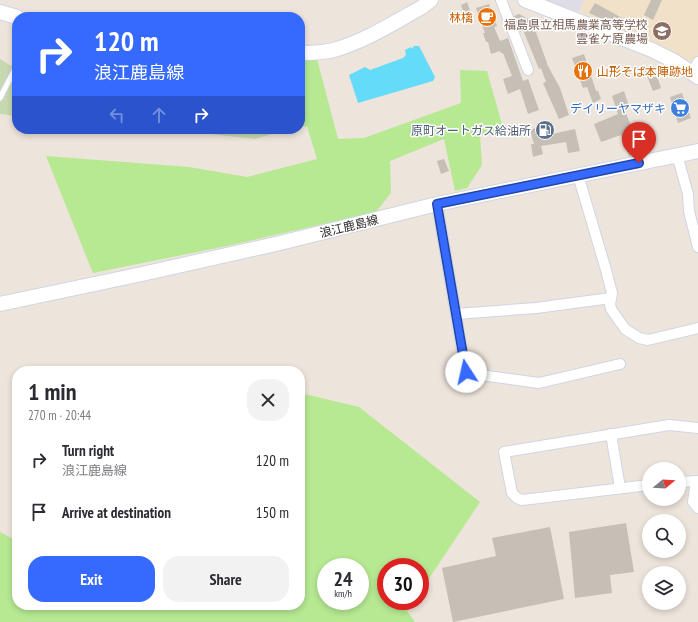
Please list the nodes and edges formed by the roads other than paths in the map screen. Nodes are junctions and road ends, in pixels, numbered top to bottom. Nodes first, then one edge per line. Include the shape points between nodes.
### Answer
1 (431, 0) edge
2 (500, 0) edge
3 (525, 0) edge
4 (0, 12) edge
5 (12, 16) edge
6 (305, 53) edge
7 (528, 70) dead end
8 (696, 70) edge
9 (12, 74) edge
10 (0, 98) edge
11 (698, 151) edge
12 (677, 155) junction
13 (578, 175) junction
14 (437, 204) junction
15 (698, 247) edge
16 (611, 298) junction
17 (0, 304) edge
18 (456, 314) junction
19 (698, 328) edge
20 (620, 364) dead end
21 (698, 428) edge
22 (611, 434) junction
23 (697, 481) edge
24 (686, 482) edge
25 (642, 486) edge
26 (620, 488) junction
27 (698, 508) edge

1 - 6 main road via 422,7 336,50
2 - 7 street
3 - 8 main road
4 - 5 main road
9 - 10 lane
11 - 12 main road, 浪江鹿島線
12 - 13 main road, 浪江鹿島線
12 - 15 street via 688,194 689,211
13 - 14 main road, 浪江鹿島線
13 - 16 street via 606,270
14 - 17 main road, 浪江鹿島線 via 265,246
14 - 18 street
16 - 18 street via 524,310
16 - 19 street via 611,309 625,329 639,338 656,339
18 - 20 street via 466,372 470,374 540,383
21 - 22 street via 669,425
22 - 26 street
22 - 26 street via 504,452 512,493 522,500
23 - 24 street
23 - 27 street via 693,502
25 - 26 street

